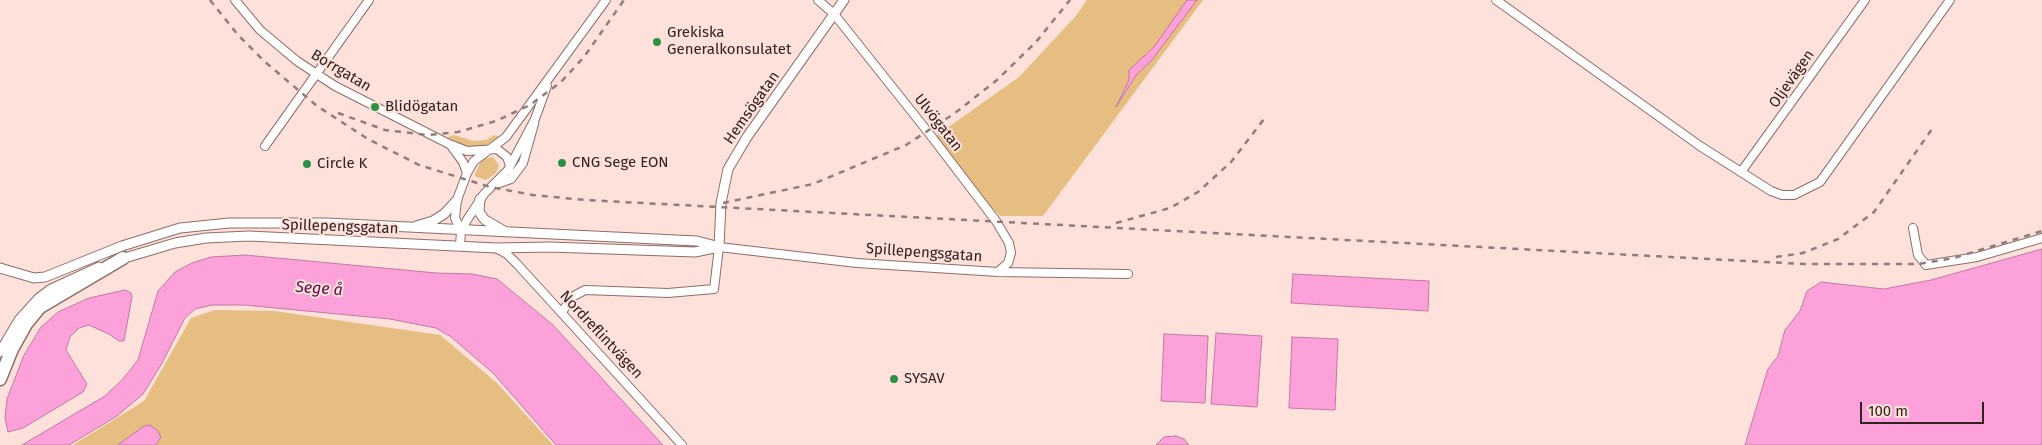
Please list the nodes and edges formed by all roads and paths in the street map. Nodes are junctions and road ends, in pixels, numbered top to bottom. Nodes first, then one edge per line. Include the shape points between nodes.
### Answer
1 (234, 0) edge
2 (370, 0) edge
3 (606, 0) edge
4 (818, 0) edge
5 (844, 0) edge
6 (1496, 0) edge
7 (1512, 0) edge
8 (1865, 0) edge
9 (1950, 0) edge
10 (1506, 7) junction
11 (834, 14) junction
12 (316, 75) junction
13 (552, 75) junction
14 (535, 119) junction
15 (449, 144) junction
16 (265, 146) dead end
17 (488, 149) junction
18 (510, 166) junction
19 (1741, 172) junction
20 (466, 173) junction
21 (492, 186) junction
22 (480, 199) junction
23 (457, 200) junction
24 (408, 228) junction
25 (1913, 228) dead end
26 (461, 231) junction
27 (507, 232) junction
28 (2042, 238) edge
29 (460, 246) junction
30 (719, 247) junction
31 (496, 248) junction
32 (123, 258) junction
33 (0, 268) edge
34 (998, 272) junction
35 (1128, 274) dead end
36 (562, 312) junction
37 (0, 352) edge
38 (0, 379) edge
39 (682, 445) edge

1 - 12 street, Borrgatan via 260,30
2 - 12 street
3 - 13 street
4 - 11 street, Ulvögatan
5 - 11 street, Hemsögatan
6 - 10 street
7 - 10 street
8 - 19 street, Oljevägen
9 - 19 street via 1820,182 1794,195 1782,195
10 - 19 street
11 - 30 street, Hemsögatan via 728,169 721,203
11 - 34 street, Ulvögatan via 996,221 1009,242 1011,253 1008,263
12 - 15 street, Borrgatan
12 - 16 street
13 - 14 street
13 - 17 street via 506,137
14 - 18 street
14 - 21 street via 523,164 511,179
15 - 17 street, Borrgatan via 467,151
15 - 20 street, Borrgatan via 460,155
17 - 18 street via 502,152
17 - 20 street
18 - 21 street
20 - 23 street
21 - 22 street
22 - 26 street
22 - 27 street via 480,212 485,220
23 - 24 street via 433,221
23 - 26 street via 455,218
24 - 26 street, Spillepengsgatan
24 - 33 street, Spillepengsgatan via 283,222 180,228 122,246 45,277 34,278
25 - 28 street via 1918,255 1926,265 1977,257
26 - 27 street, Spillepengsgatan
26 - 29 street
27 - 30 street, Spillepengsgatan via 697,241
29 - 31 street, Spillepengsgatan
29 - 32 street, Spillepengsgatan via 306,238 206,238
30 - 31 street, Spillepengsgatan via 695,252
30 - 34 street, Spillepengsgatan via 857,263
30 - 36 street via 714,289 668,293 585,290 572,298
31 - 36 street, Nordreflintvägen via 507,254
32 - 37 street, Spillepengsgatan via 82,274 39,298 19,320
32 - 38 highway via 40,307 12,349
34 - 35 street, Spillepengsgatan
36 - 39 street, Nordreflintvägen

